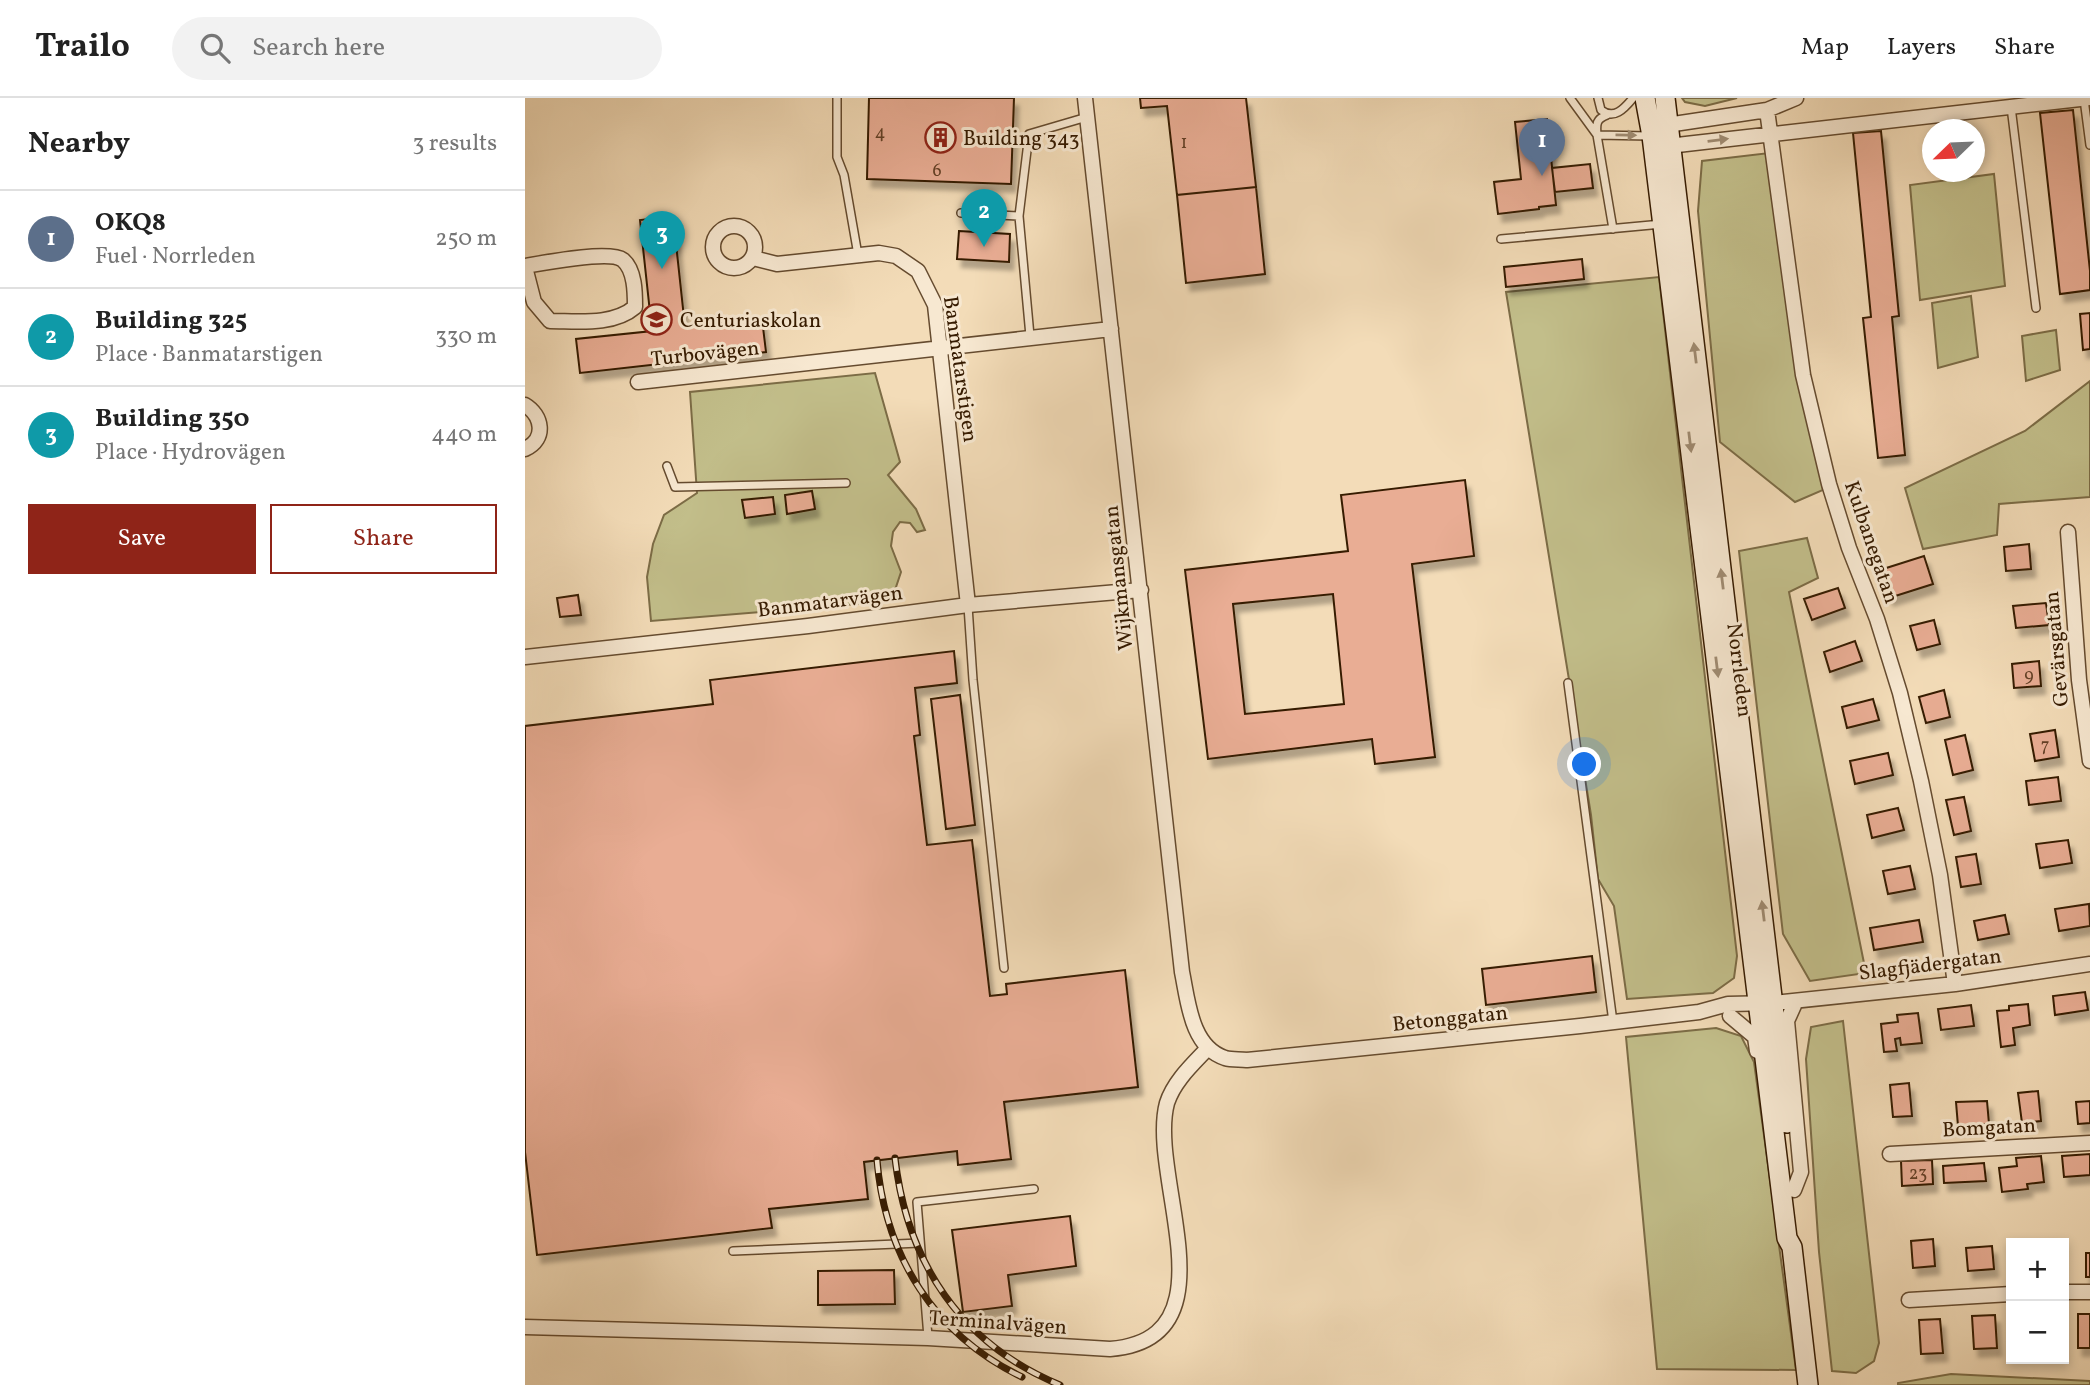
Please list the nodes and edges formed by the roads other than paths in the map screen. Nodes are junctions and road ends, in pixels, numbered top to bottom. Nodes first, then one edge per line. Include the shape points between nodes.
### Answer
1 (837, 98) edge
2 (1086, 98) edge
3 (1570, 98) edge
4 (1598, 98) edge
5 (1633, 98) edge
6 (1645, 98) edge
7 (1665, 98) edge
8 (1796, 98) edge
9 (2086, 98) edge
10 (2011, 107) junction
11 (1767, 110) junction
12 (1607, 115) junction
13 (1088, 117) junction
14 (1771, 133) junction
15 (1597, 135) junction
16 (1663, 136) junction
17 (2090, 145) edge
18 (961, 213) dead end
19 (1019, 216) junction
20 (1663, 224) junction
21 (1613, 229) junction
22 (1501, 240) dead end
23 (858, 256) junction
24 (753, 258) dead end
25 (525, 267) edge
26 (2036, 308) dead end
27 (1111, 329) junction
28 (1030, 336) junction
29 (939, 349) junction
30 (638, 382) dead end
31 (525, 405) edge
32 (525, 449) edge
33 (667, 467) dead end
34 (846, 483) dead end
35 (2068, 532) dead end
36 (1141, 590) junction
37 (968, 605) junction
38 (525, 657) edge
39 (1568, 683) dead end
40 (2090, 761) edge
41 (2090, 964) edge
42 (1005, 968) dead end
43 (1755, 968) junction
44 (1955, 984) junction
45 (1796, 1001) junction
46 (1764, 1005) junction
47 (1729, 1010) junction
48 (1613, 1022) junction
49 (1208, 1048) junction
50 (2090, 1143) edge
51 (1777, 1147) junction
52 (1890, 1154) dead end
53 (1034, 1189) dead end
54 (1794, 1191) junction
55 (920, 1243) junction
56 (1792, 1247) junction
57 (733, 1251) dead end
58 (2069, 1292) edge
59 (2090, 1292) edge
60 (2006, 1294) edge
61 (1909, 1300) dead end
62 (525, 1327) edge
63 (928, 1338) junction
64 (1808, 1385) edge

1 - 23 lane via 837,157
2 - 13 street, Wijkmansgatan
3 - 15 lane
4 - 12 lane
5 - 12 lane
6 - 16 main road, Norrleden
7 - 16 main road, Norrleden
8 - 11 street
9 - 10 street
9 - 17 lane
10 - 14 street
10 - 26 lane
11 - 14 street, Kulbanegatan
11 - 16 street
12 - 15 lane via 1596,123
13 - 19 lane via 1029,134
13 - 27 street, Wijkmansgatan
16 -> 14 street
14 - 44 street, Kulbanegatan via 1803,375 1829,484 1903,706 1940,875
15 -> 16 lane
15 - 21 lane
16 - 20 main road, Norrleden
46 -> 16 main road, Norrleden
18 - 19 lane
19 - 28 lane
20 - 21 lane
20 -> 43 main road, Norrleden
21 - 22 lane
23 - 24 street, Banmatarstigen via 777,264
23 - 29 street, Banmatarstigen via 896,256 918,271 935,305
25 - 25 street via 611,256 622,259 635,290 635,307 626,315 590,321 550,321 534,303
27 - 28 street, Turbovägen
27 - 36 street, Wijkmansgatan
28 - 29 street, Turbovägen
29 - 30 street, Turbovägen
29 - 37 street, Banmatarstigen
31 - 32 street via 536,413 541,425 538,437
33 - 34 lane via 675,487
35 - 40 street, Gevärsgatan
36 - 37 street, Banmatarvägen
36 - 49 street, Wijkmansgatan via 1182,972 1197,1032
37 - 38 street, Banmatarvägen
37 - 42 lane
39 - 48 lane
41 - 44 street, Slagfjädergatan
43 - 46 main road, Norrleden
43 - 47 street via 1747,990
44 - 45 street, Slagfjädergatan
45 - 46 street, Slagfjädergatan
45 - 54 street via 1787,1021 1801,1172
46 - 47 street, Betonggatan
46 - 51 main road, Norrleden
46 - 54 main road, Norrleden
47 - 48 street, Betonggatan
47 - 51 street via 1755,1037 1766,1115
48 - 49 street, Betonggatan via 1247,1060 1225,1058
49 - 63 street, Terminalvägen via 1171,1092 1164,1124 1179,1285 1164,1328 1137,1345 1110,1349
50 - 52 street, Bomgatan
51 - 56 main road, Norrleden via 1787,1238
53 - 55 lane via 917,1202
54 - 56 main road, Norrleden via 1799,1235
55 - 57 lane
55 - 63 lane
56 - 64 main road, Norrleden
58 - 59 street
60 - 61 street
62 - 63 street, Terminalvägen

